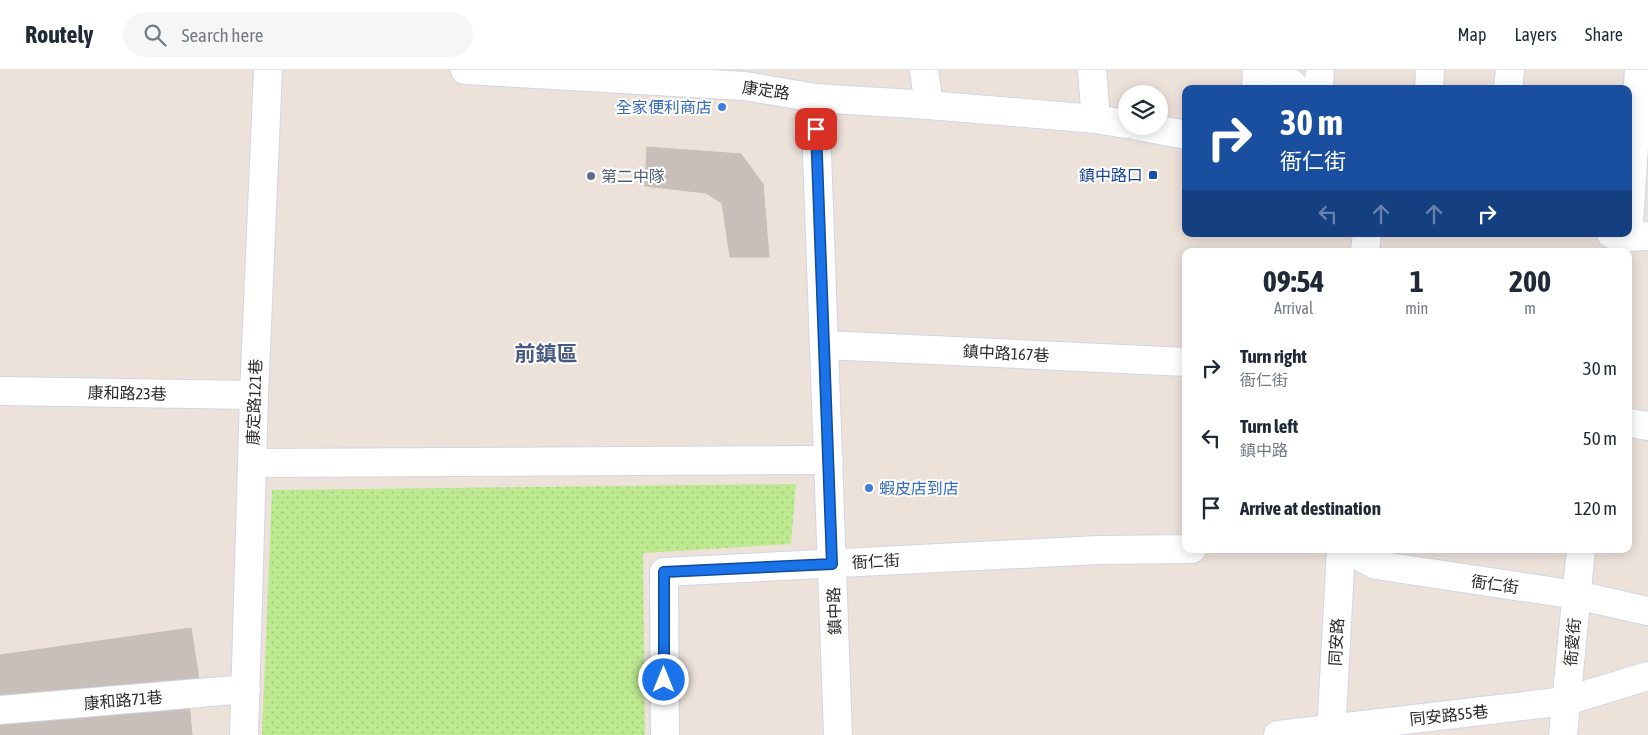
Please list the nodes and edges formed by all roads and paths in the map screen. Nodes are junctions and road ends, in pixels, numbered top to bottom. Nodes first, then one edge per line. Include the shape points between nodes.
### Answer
1 (268, 70) edge
2 (465, 70) edge
3 (924, 70) edge
4 (1092, 70) edge
5 (1257, 70) edge
6 (1276, 70) edge
7 (1320, 70) edge
8 (1430, 70) edge
9 (1510, 70) edge
10 (1639, 70) edge
11 (745, 78) edge
12 (1256, 85) edge
13 (1293, 85) edge
14 (1319, 85) edge
15 (1429, 85) edge
16 (1508, 85) edge
17 (815, 98) junction
18 (929, 104) junction
19 (1096, 119) junction
20 (1118, 123) edge
21 (1168, 132) edge
22 (1182, 134) edge
23 (1632, 176) edge
24 (825, 345) junction
25 (1182, 362) edge
26 (0, 391) edge
27 (254, 395) junction
28 (1632, 423) edge
29 (1648, 426) edge
30 (829, 460) junction
31 (252, 463) junction
32 (1182, 549) edge
33 (1341, 553) edge
34 (1354, 553) edge
35 (1580, 553) edge
36 (832, 564) junction
37 (1576, 595) junction
38 (1648, 611) edge
39 (1648, 676) edge
40 (246, 689) junction
41 (1566, 701) junction
42 (0, 710) edge
43 (1331, 732) edge
44 (244, 735) edge
45 (665, 735) edge
46 (838, 735) edge
47 (1278, 735) edge
48 (1563, 735) edge

1 - 27 street, 康定路121巷
2 - 11 street, 康定路
3 - 18 street
4 - 19 street
5 - 12 street
6 - 13 street
7 - 14 street
8 - 15 street
9 - 16 street
10 - 23 street
11 - 17 street, 康定路
17 - 18 street, 康定路
17 - 24 street, 鎮中路
18 - 19 street, 康定路
19 - 20 street, 康定路
21 - 22 street
24 - 25 street, 鎮中路167巷
24 - 30 street, 鎮中路
26 - 27 street, 康和路23巷
27 - 31 street, 康定路121巷
28 - 29 street
30 - 31 street
30 - 36 street, 鎮中路
31 - 40 street, 康定路121巷
32 - 36 street, 衙仁街 via 1099,550
33 - 43 street, 同安路
34 - 37 street, 衙仁街 via 1376,565
35 - 37 street, 衙愛街
36 - 45 street, 衙仁街 via 664,572
36 - 46 street, 鎮中路
37 - 38 street, 衙仁街
37 - 41 street, 衙愛街
39 - 41 street, 同安路55巷
40 - 42 street, 康和路71巷
40 - 44 street, 康定路121巷
41 - 43 street, 同安路55巷
41 - 48 street, 衙愛街
43 - 47 street, 同安路55巷

